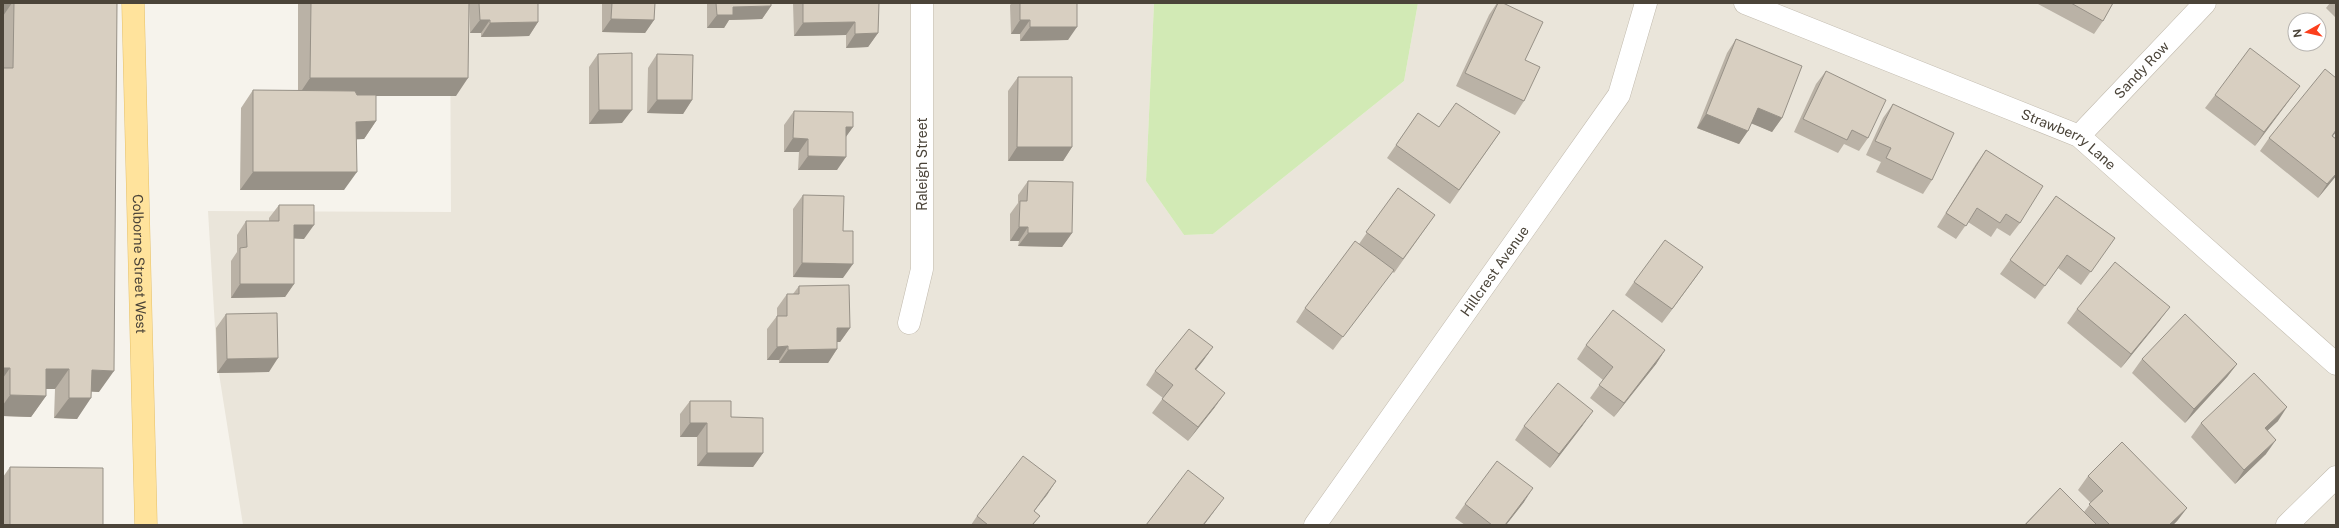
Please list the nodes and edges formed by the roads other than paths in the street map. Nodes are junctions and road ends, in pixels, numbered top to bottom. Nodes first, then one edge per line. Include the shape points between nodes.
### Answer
1 (133, 3) edge
2 (922, 3) edge
3 (1646, 3) edge
4 (1745, 3) edge
5 (2205, 3) edge
6 (2079, 136) junction
7 (910, 323) dead end
8 (2336, 364) edge
9 (2336, 478) edge
10 (146, 525) edge
11 (1315, 525) edge
12 (2288, 525) edge

1 - 10 main road, Colborne Street West
2 - 7 street, Raleigh Street via 922,269
3 - 11 street, Hillcrest Avenue via 1619,95
4 - 6 street, Strawberry Lane
5 - 6 street, Sandy Row
6 - 8 street, Strawberry Lane
9 - 12 street

